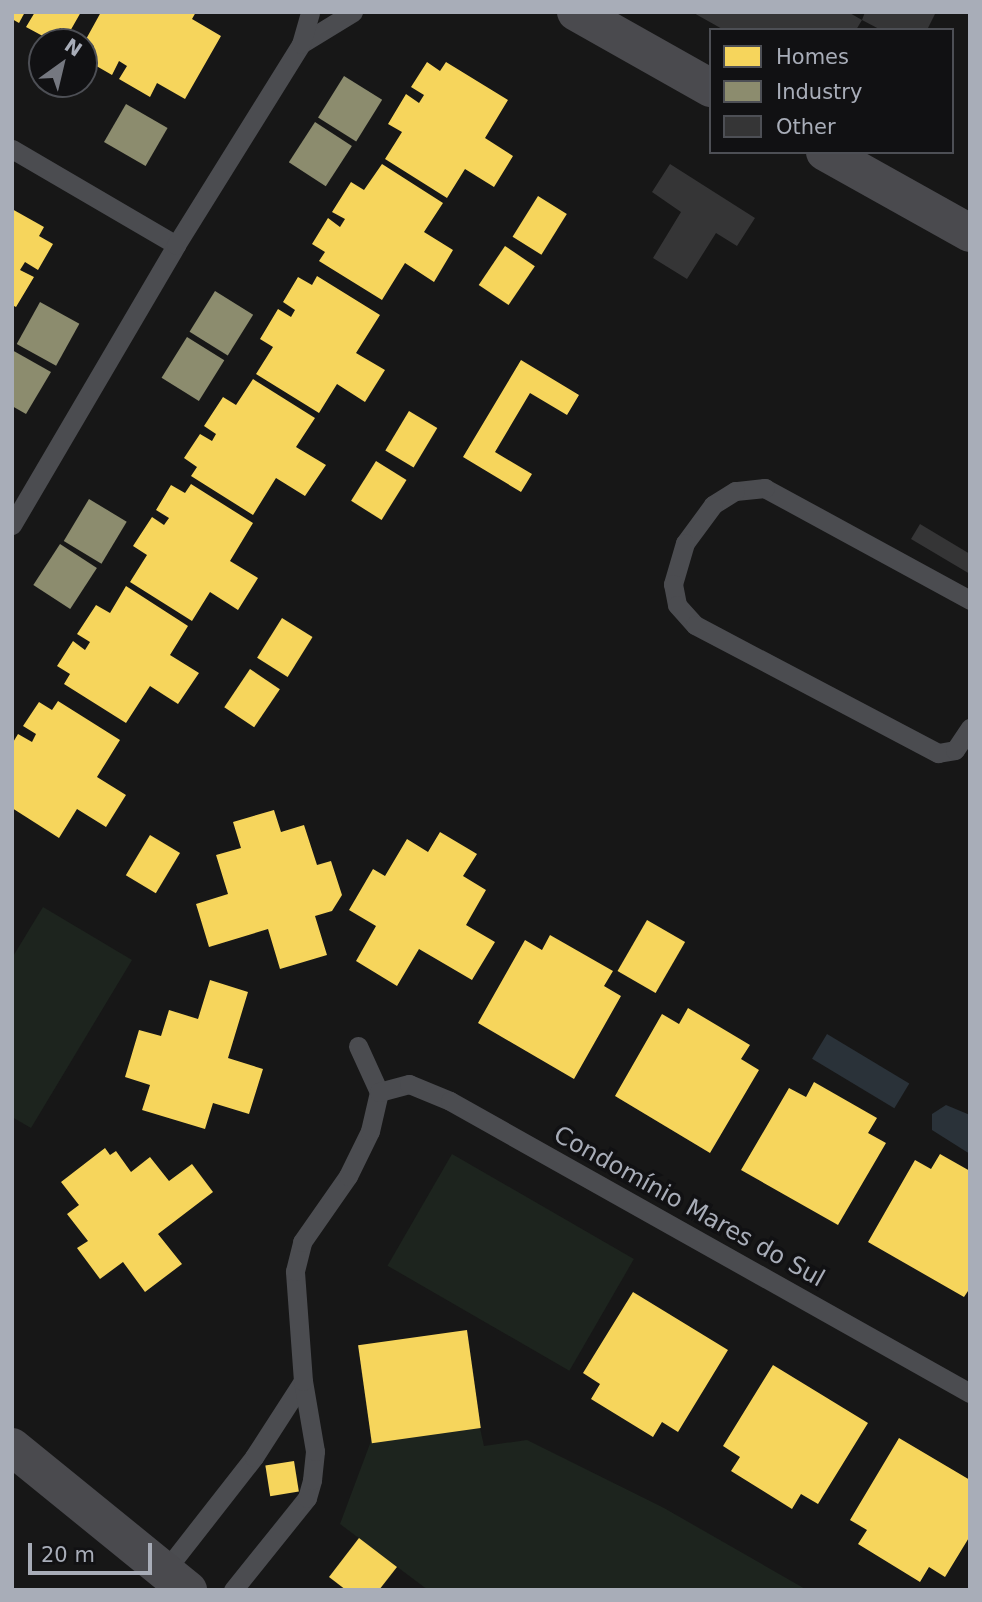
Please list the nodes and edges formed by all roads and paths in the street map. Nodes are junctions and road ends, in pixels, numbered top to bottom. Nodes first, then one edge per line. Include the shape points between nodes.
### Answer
1 (310, 12) edge
2 (354, 12) edge
3 (599, 18) edge
4 (301, 44) junction
5 (709, 87) edge
6 (12, 149) edge
7 (829, 154) edge
8 (970, 233) edge
9 (176, 245) junction
10 (12, 525) edge
11 (970, 600) edge
12 (970, 728) edge
13 (358, 1046) dead end
14 (379, 1092) junction
15 (303, 1381) junction
16 (970, 1394) edge
17 (12, 1447) edge
18 (176, 1581) edge
19 (233, 1590) edge

1 - 4 lane
2 - 4 lane
3 - 5 main road
4 - 9 lane
6 - 9 lane
7 - 8 main road
9 - 10 lane
11 - 12 lane via 765,488 735,491 713,505 685,543 673,584 677,605 695,625 938,753 955,750
13 - 14 lane
14 - 15 lane via 370,1131 348,1176 302,1242 295,1272
14 - 16 lane, Condomínio Mares do Sul via 409,1084 450,1101
15 - 18 lane
15 - 19 lane via 315,1451 307,1498
17 - 18 main road

